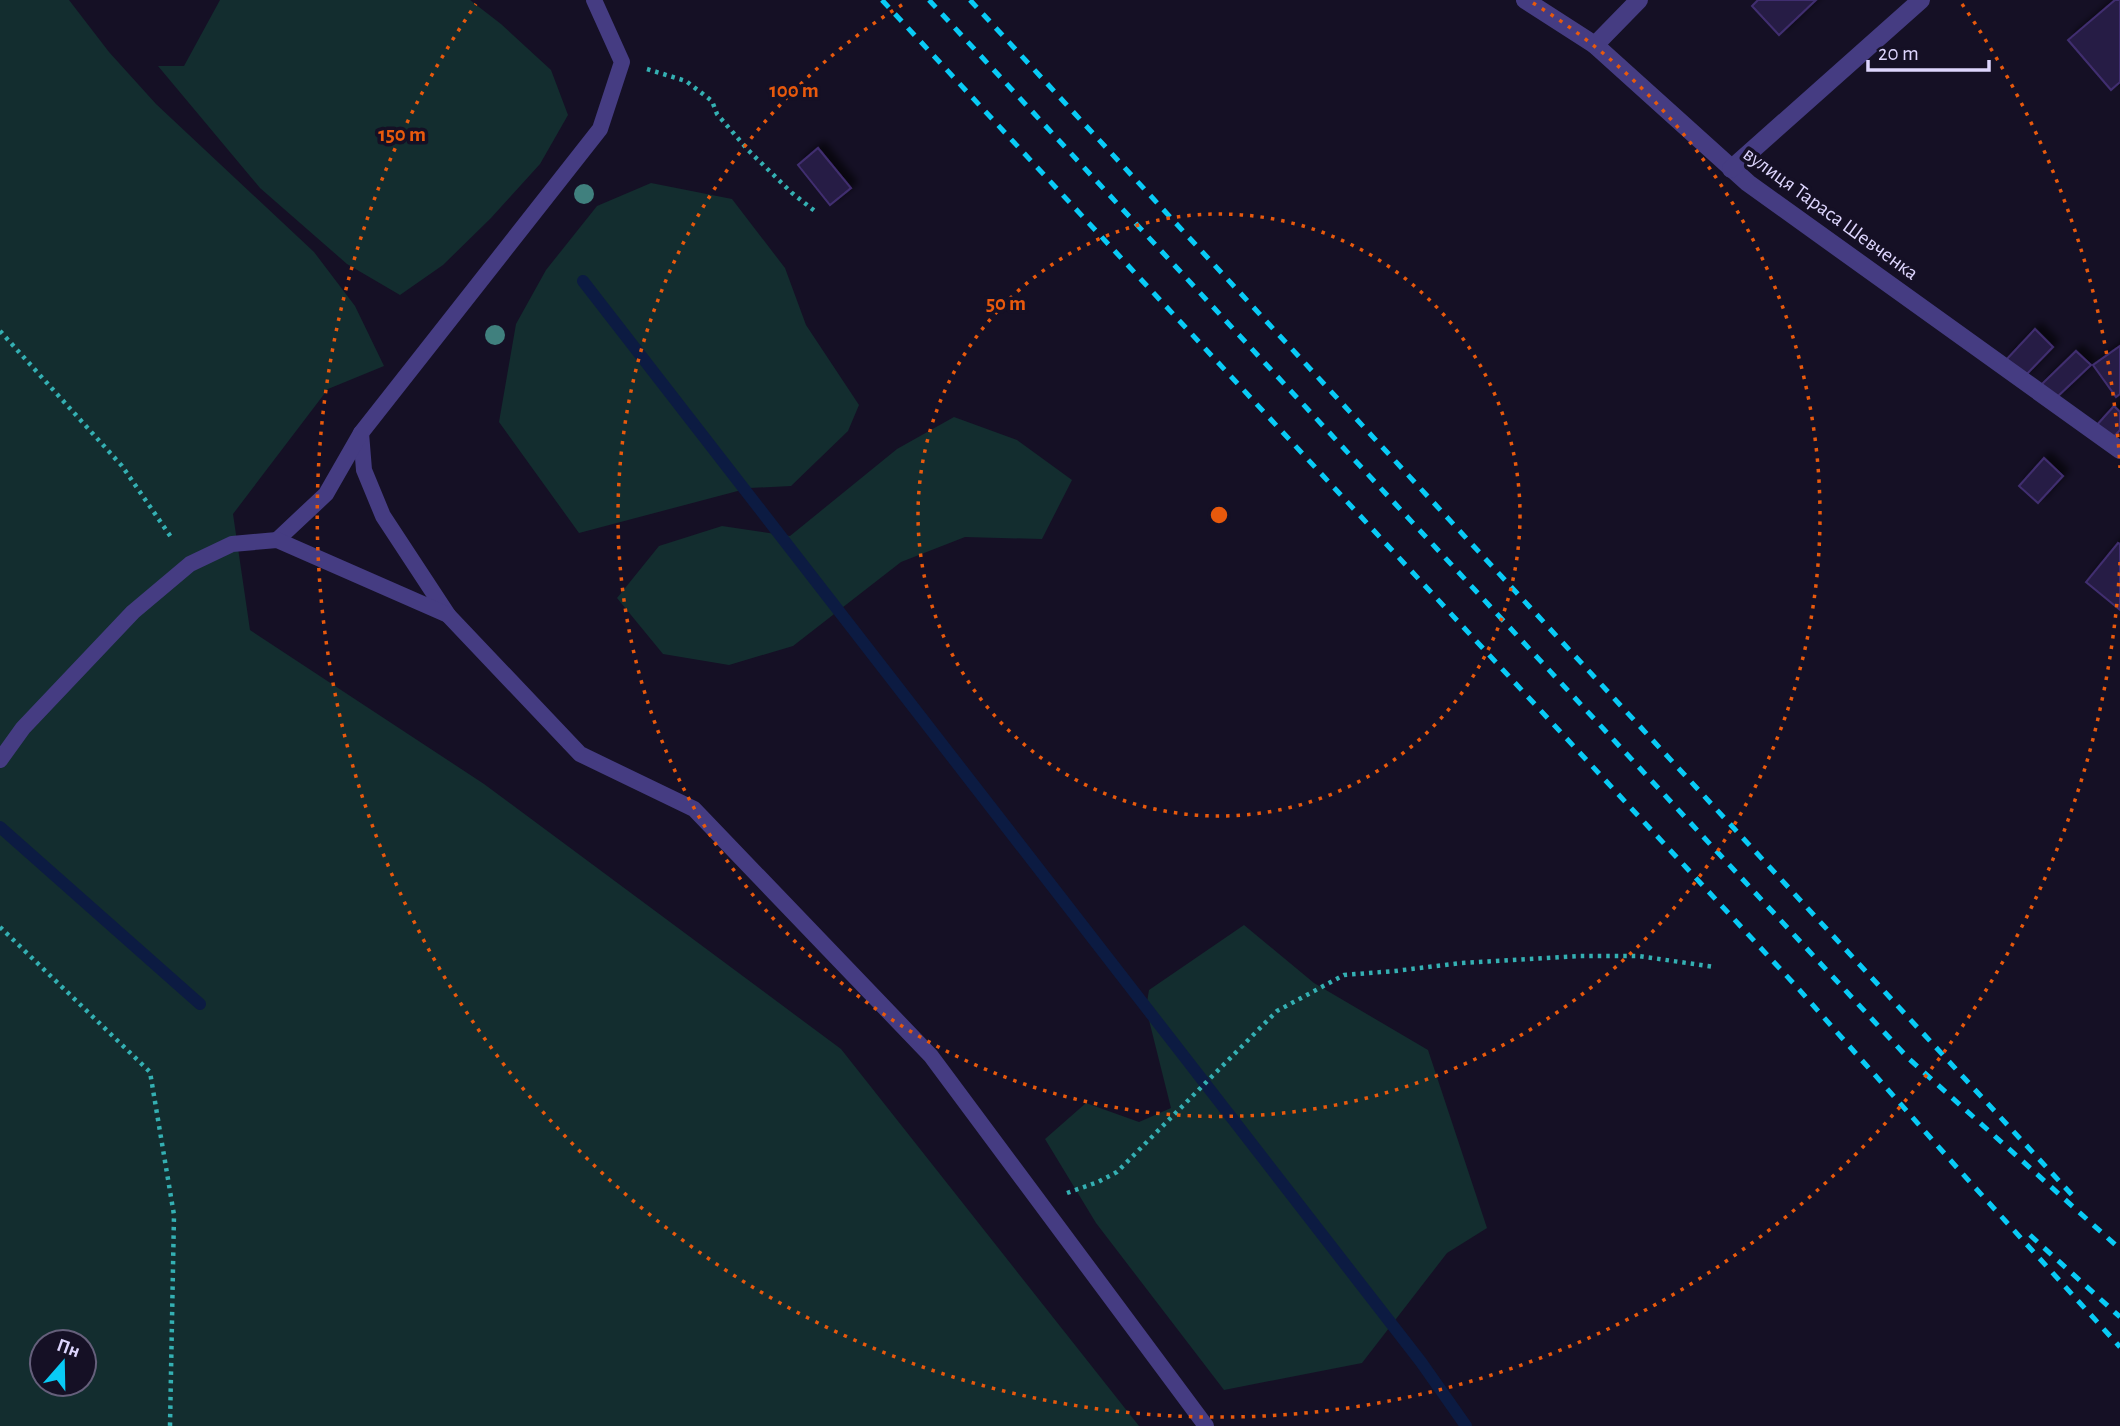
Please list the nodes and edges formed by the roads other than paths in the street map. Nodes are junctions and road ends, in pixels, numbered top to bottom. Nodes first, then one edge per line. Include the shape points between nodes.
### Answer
1 (594, 0) edge
2 (1525, 0) edge
3 (1639, 0) edge
4 (1921, 0) edge
5 (1595, 45) junction
6 (1731, 169) junction
7 (361, 433) junction
8 (2120, 450) edge
9 (277, 540) junction
10 (448, 615) junction
11 (0, 760) edge
12 (1206, 1426) edge

1 - 7 lane via 622,62 600,129
2 - 5 street, вулиця Тараса Шевченка
3 - 5 street
4 - 6 street
5 - 6 street, вулиця Тараса Шевченка
6 - 8 street, вулиця Тараса Шевченка
7 - 9 lane via 326,494
7 - 10 lane via 364,470 383,516
9 - 10 lane
9 - 11 lane via 232,544 190,564 133,612 23,728
10 - 12 lane via 580,754 694,809 931,1056

